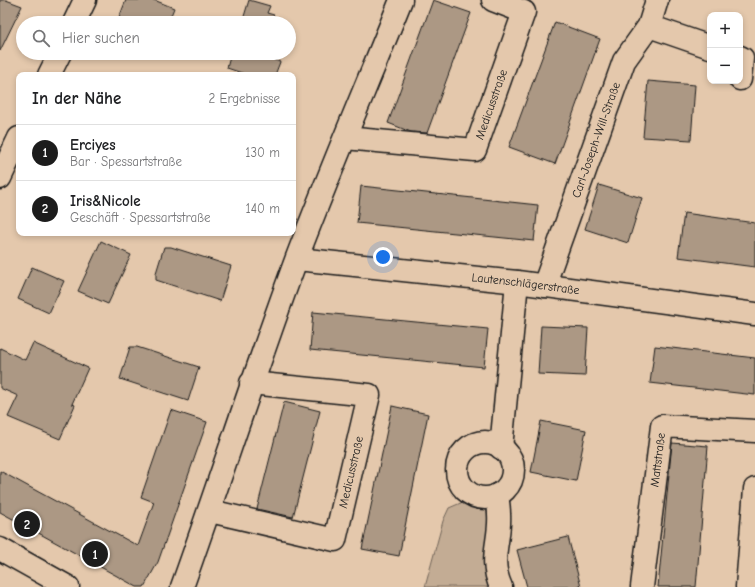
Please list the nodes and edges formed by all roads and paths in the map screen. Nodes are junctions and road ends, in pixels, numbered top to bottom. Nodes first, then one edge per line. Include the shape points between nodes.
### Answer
1 (85, 0) edge
2 (400, 0) edge
3 (493, 0) edge
4 (657, 0) edge
5 (77, 16) edge
6 (649, 26) junction
7 (707, 46) edge
8 (56, 60) edge
9 (50, 72) edge
10 (743, 83) edge
11 (755, 85) edge
12 (345, 138) junction
13 (16, 144) edge
14 (0, 178) edge
15 (296, 259) junction
16 (518, 282) junction
17 (544, 286) junction
18 (755, 314) edge
19 (251, 383) junction
20 (755, 431) edge
21 (501, 448) junction
22 (755, 490) edge
23 (497, 495) junction
24 (210, 511) junction
25 (0, 549) edge
26 (68, 587) edge
27 (182, 587) edge
28 (501, 587) edge
29 (642, 587) edge
30 (747, 587) edge

1 - 5 street
2 - 12 street
3 - 12 street, Medicusstraße via 524,12 475,150
4 - 6 street, Carl-Joseph-Will-Straße
6 - 7 street
6 - 17 street, Carl-Joseph-Will-Straße via 624,61
8 - 9 street
10 - 11 street
12 - 15 street
13 - 14 street
15 - 16 street, Lautenschlägerstraße
15 - 19 street
16 - 17 street, Lautenschlägerstraße
16 - 21 street
17 - 18 street, Lautenschlägerstraße
19 - 24 street
19 - 24 street, Medicusstraße via 369,395 335,540
20 - 29 street, Mattstraße via 662,426
21 - 23 street via 512,464 512,473 510,482
21 - 23 street via 485,442 468,448 460,458 457,472 463,488 470,494 488,498
22 - 30 street
23 - 28 street via 499,515 494,552 495,575
24 - 27 street
25 - 26 street

